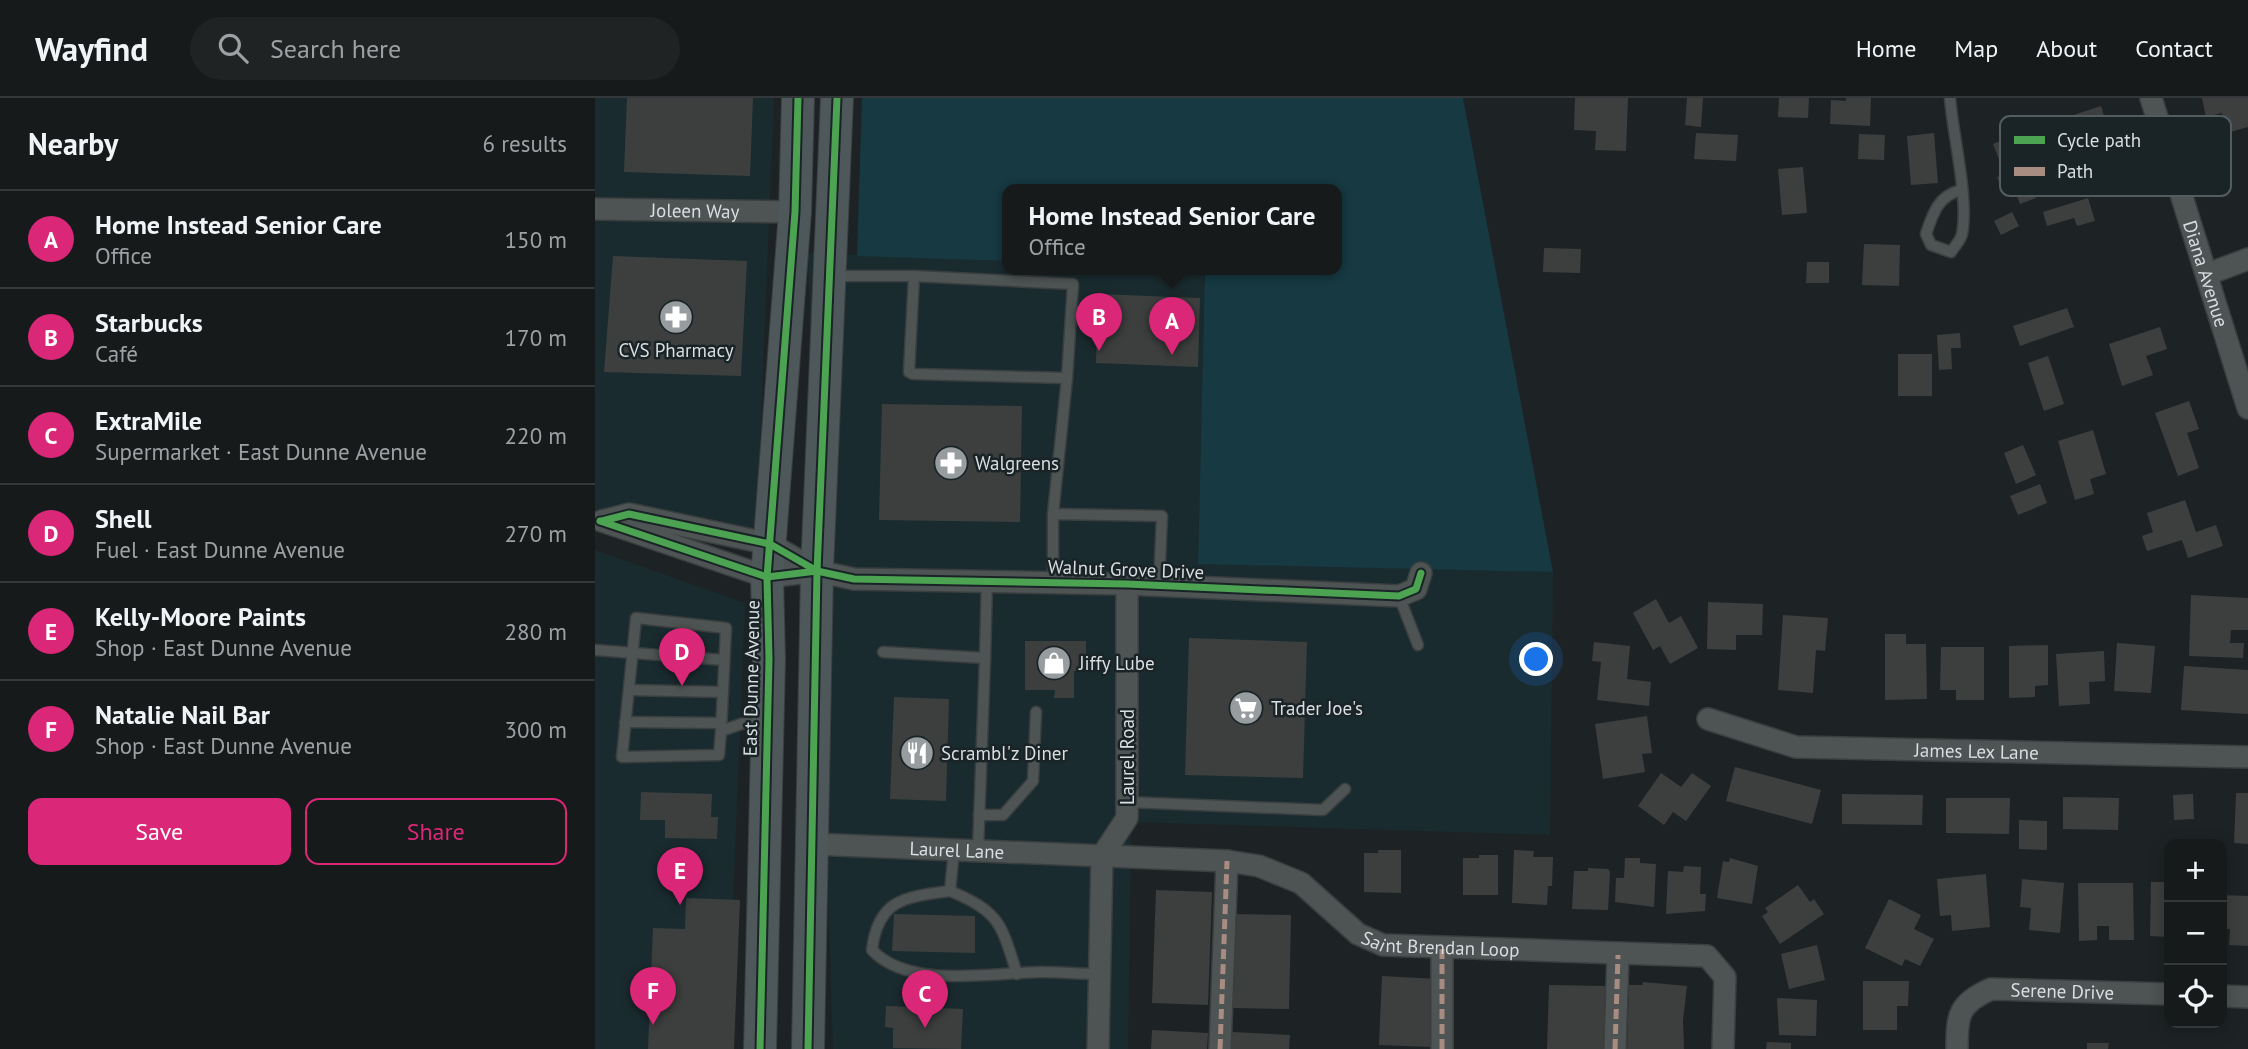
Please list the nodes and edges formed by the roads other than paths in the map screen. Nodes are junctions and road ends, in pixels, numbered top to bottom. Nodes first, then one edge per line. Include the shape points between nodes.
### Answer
1 (798, 98) edge
2 (837, 98) edge
3 (1950, 98) edge
4 (2151, 98) edge
5 (2157, 116) edge
6 (836, 149) junction
7 (1961, 190) junction
8 (2183, 196) edge
9 (595, 209) edge
10 (795, 212) junction
11 (2248, 260) edge
12 (2208, 274) junction
13 (832, 276) junction
14 (913, 276) junction
15 (828, 353) junction
16 (1067, 378) junction
17 (2248, 408) edge
18 (1053, 514) junction
19 (598, 520) edge
20 (769, 544) junction
21 (817, 571) junction
22 (1422, 573) dead end
23 (767, 577) junction
24 (987, 581) junction
25 (1053, 583) junction
26 (1127, 584) junction
27 (1159, 585) junction
28 (1399, 596) junction
29 (1418, 645) dead end
30 (595, 650) edge
31 (883, 652) dead end
32 (631, 654) junction
33 (985, 658) junction
34 (724, 660) junction
35 (629, 690) junction
36 (723, 692) junction
37 (1036, 712) dead end
38 (1708, 719) dead end
39 (625, 722) junction
40 (767, 725) junction
41 (721, 727) junction
42 (2248, 757) edge
43 (1345, 789) dead end
44 (1127, 802) junction
45 (979, 815) junction
46 (812, 844) junction
47 (954, 850) junction
48 (978, 851) junction
49 (1102, 856) junction
50 (1227, 861) junction
51 (950, 891) junction
52 (1442, 949) junction
53 (1618, 955) junction
54 (1017, 974) junction
55 (1100, 974) junction
56 (2164, 994) edge
57 (2227, 996) edge
58 (2248, 997) edge
59 (760, 1049) edge
60 (808, 1049) edge
61 (1098, 1049) edge
62 (1220, 1049) edge
63 (1442, 1049) edge
64 (1615, 1049) edge
65 (1723, 1049) edge
66 (1957, 1049) edge

1 - 10 main road, East Dunne Avenue
2 - 6 main road
3 - 7 lane
4 - 5 street, Diana Avenue
6 - 10 main road via 819,168 813,197
6 - 13 main road
7 - 7 lane via 1962,236 1951,252 1931,245 1926,234 1935,208 1947,194
8 - 12 street, Diana Avenue
9 - 10 street, Joleen Way
10 - 15 main road via 814,240 812,326 815,338
10 - 20 main road, East Dunne Avenue
11 - 12 street
12 - 17 street, Diana Avenue
13 - 14 lane
13 - 15 main road
14 - 16 lane via 909,372
14 - 16 lane via 1073,284
15 - 21 main road
16 - 18 lane
18 - 25 lane
18 - 27 lane via 1162,516
19 - 20 street, Walnut Grove Drive via 629,514
19 - 23 street, Walnut Grove Drive
20 - 21 street, Walnut Grove Drive
20 - 23 main road, East Dunne Avenue
21 - 23 street, Walnut Grove Drive
21 - 24 street, Walnut Grove Drive via 854,579
21 - 46 main road
22 - 28 street via 1416,589
23 - 40 main road, East Dunne Avenue
24 - 25 street, Walnut Grove Drive
24 - 33 lane
25 - 26 street, Walnut Grove Drive
26 - 27 street, Walnut Grove Drive
26 - 44 street, Laurel Road
27 - 28 street, Walnut Grove Drive
28 - 29 lane
30 - 32 lane
31 - 33 lane
32 - 34 lane
32 - 34 lane via 636,618 726,628
32 - 35 lane
33 - 45 lane
34 - 36 lane
35 - 36 lane
35 - 39 lane
36 - 41 lane
37 - 45 lane via 1033,781 1003,814
38 - 42 street, James Lex Lane via 1796,747
39 - 41 lane
39 - 41 lane via 622,757 719,755
40 - 41 lane
40 - 59 main road, East Dunne Avenue
43 - 44 lane via 1323,810
44 - 49 street, Laurel Road via 1127,818
45 - 48 lane
46 - 47 street, Laurel Lane
46 - 60 main road
47 - 48 street, Laurel Lane
47 - 51 lane
48 - 49 street, Laurel Lane
49 - 50 street, Saint Brendan Loop
49 - 55 street
50 - 52 street, Saint Brendan Loop via 1259,866 1301,883 1358,934 1384,945
50 - 62 street
51 - 54 lane via 984,905 1003,928
51 - 54 lane via 908,897 885,910 874,931 872,950 884,963 920,973
52 - 53 street, Saint Brendan Loop
52 - 63 street
53 - 64 street
53 - 65 street, Saint Brendan Loop via 1707,956 1725,977
54 - 55 lane
55 - 61 street
56 - 66 street, Serene Drive via 1991,989 1969,999 1957,1024
57 - 58 street

